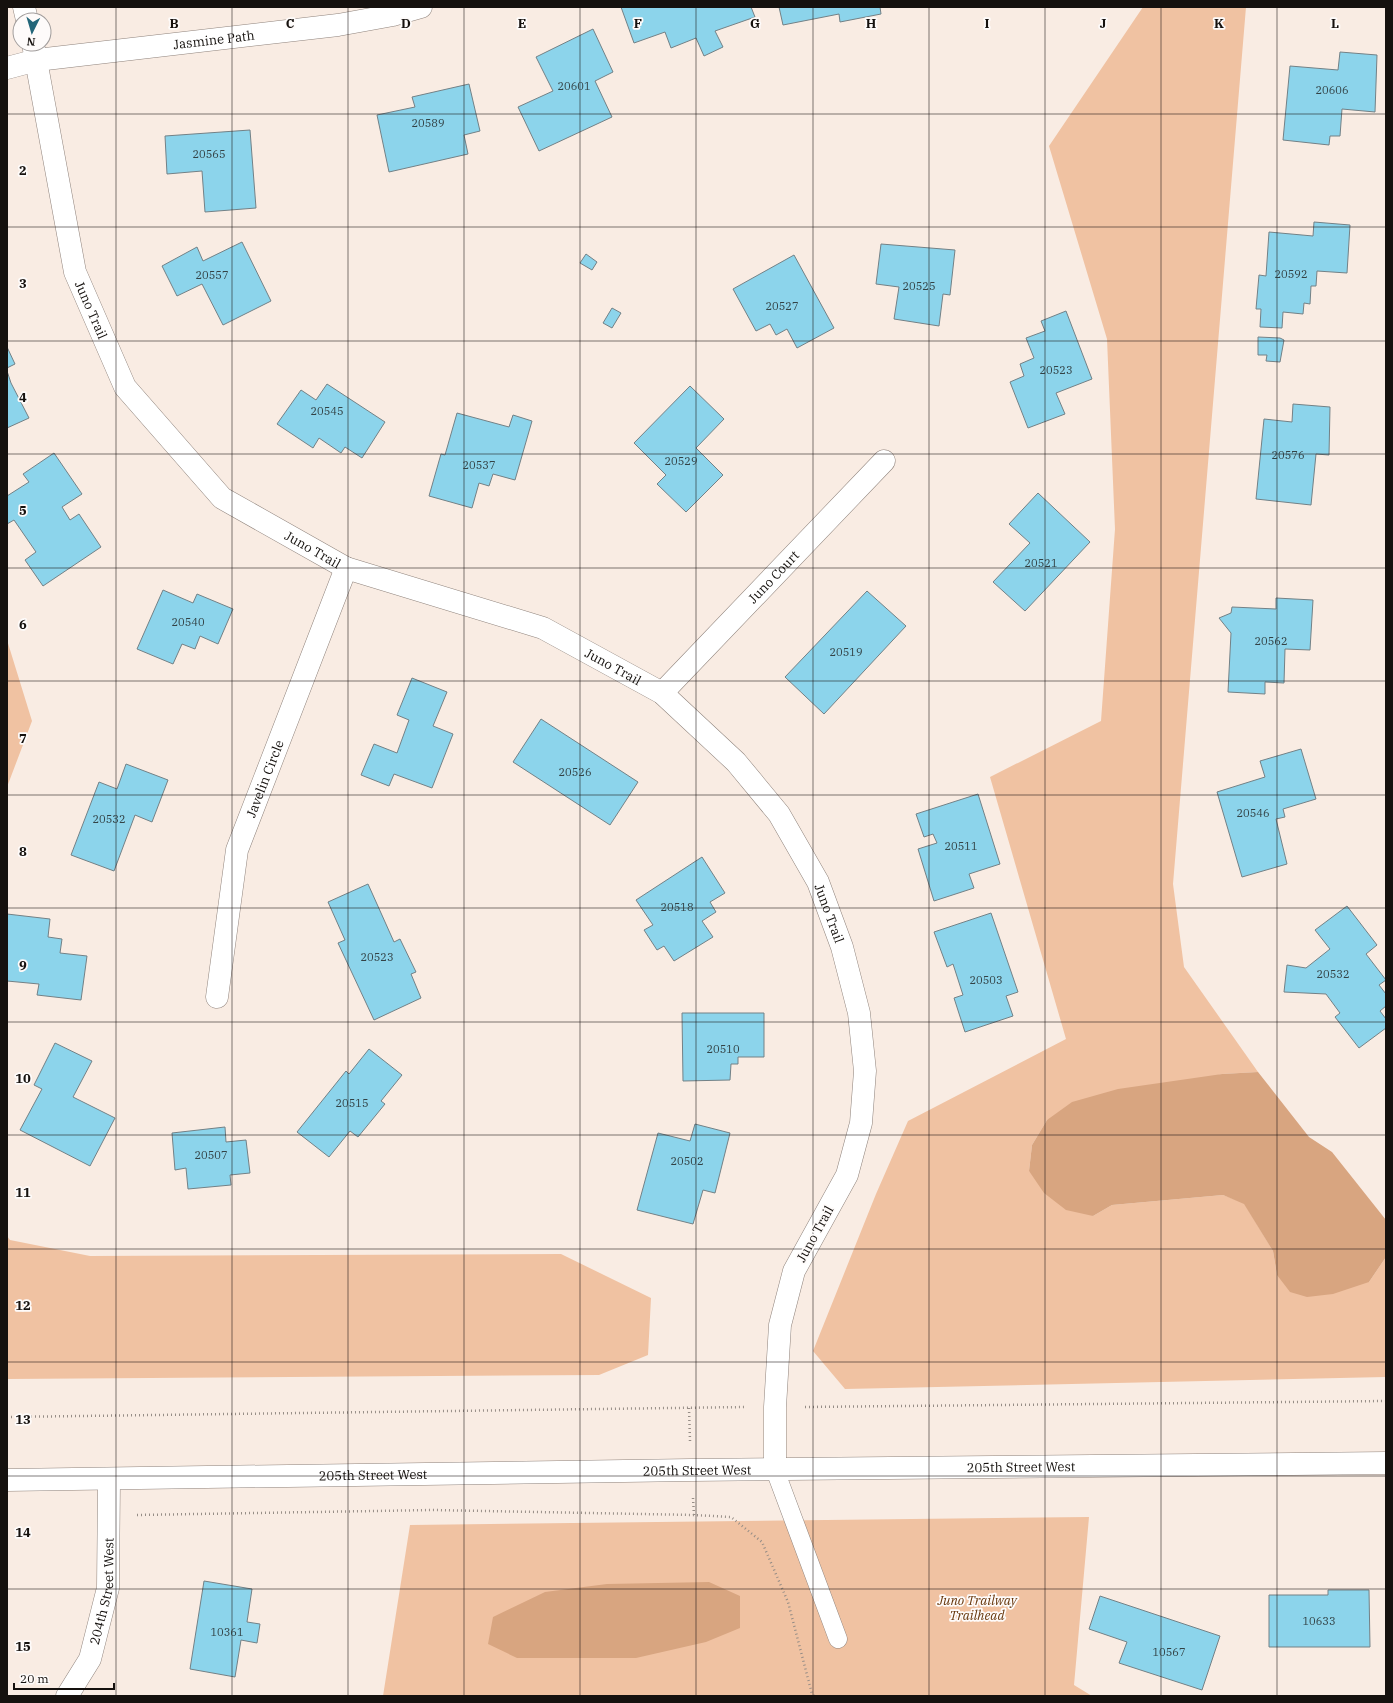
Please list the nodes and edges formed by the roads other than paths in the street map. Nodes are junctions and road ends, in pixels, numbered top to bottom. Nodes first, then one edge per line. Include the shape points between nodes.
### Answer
1 (420, 7) edge
2 (52, 50) edge
3 (35, 52) edge
4 (7, 68) edge
5 (884, 461) dead end
6 (346, 568) junction
7 (662, 693) junction
8 (217, 997) dead end
9 (1386, 1463) edge
10 (775, 1470) junction
11 (7, 1480) edge
12 (109, 1480) junction
13 (838, 1639) dead end
14 (67, 1696) edge

1 - 2 street, Jasmine Path via 393,15 338,25
3 - 4 street, Jasmine Path
3 - 6 street, Juno Trail via 75,272 125,387 222,498
5 - 7 street, Juno Court
6 - 7 street, Juno Trail via 543,628
6 - 8 street, Javelin Circle via 237,850
7 - 10 street, Juno Trail via 736,762 779,814 818,882 842,947 859,1012 865,1070 861,1123 847,1176 794,1271 780,1325 775,1407
9 - 10 street, 205th Street West
10 - 12 street, 205th Street West
10 - 13 lane
11 - 12 street, 205th Street West
12 - 14 street, 204th Street West via 108,1588 90,1659

